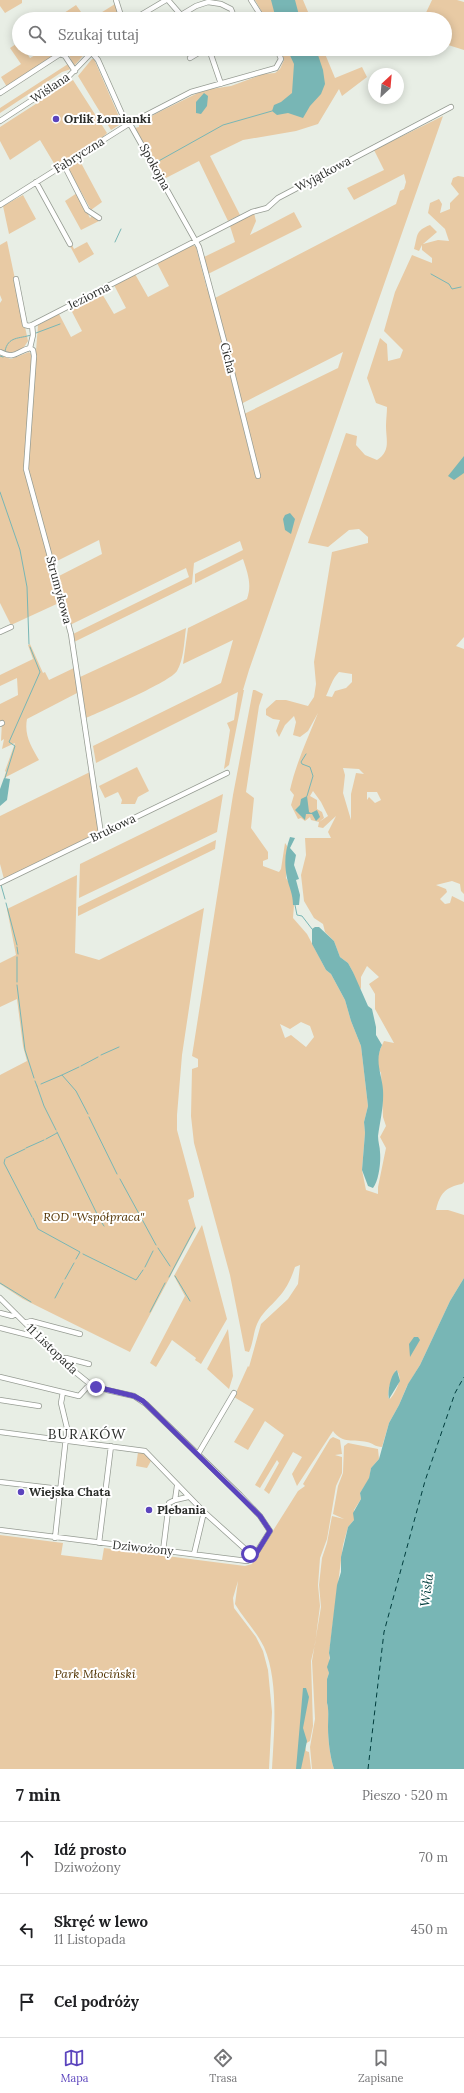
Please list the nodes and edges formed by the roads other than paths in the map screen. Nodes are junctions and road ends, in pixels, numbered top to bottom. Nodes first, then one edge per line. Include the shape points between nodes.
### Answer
1 (116, 0) edge
2 (167, 0) edge
3 (251, 0) edge
4 (121, 12) edge
5 (148, 12) edge
6 (178, 12) edge
7 (187, 12) edge
8 (232, 12) edge
9 (258, 12) edge
10 (57, 56) edge
11 (65, 56) edge
12 (89, 56) edge
13 (96, 56) edge
14 (193, 56) edge
15 (211, 56) edge
16 (280, 56) edge
17 (190, 58) dead end
18 (75, 71) junction
19 (221, 84) junction
20 (0, 93) edge
21 (451, 107) dead end
22 (0, 121) edge
23 (130, 124) junction
24 (64, 165) junction
25 (36, 182) junction
26 (0, 205) edge
27 (99, 218) dead end
28 (196, 240) junction
29 (70, 244) dead end
30 (16, 279) dead end
31 (32, 325) junction
32 (30, 348) junction
33 (0, 352) edge
34 (258, 476) dead end
35 (11, 627) dead end
36 (0, 632) edge
37 (227, 773) dead end
38 (101, 834) junction
39 (0, 883) edge
40 (0, 1298) edge
41 (0, 1313) edge
42 (16, 1314) junction
43 (25, 1323) junction
44 (0, 1328) edge
45 (80, 1334) dead end
46 (37, 1335) junction
47 (62, 1359) junction
48 (89, 1364) dead end
49 (0, 1377) edge
50 (90, 1384) junction
51 (63, 1392) junction
52 (234, 1393) dead end
53 (0, 1400) edge
54 (39, 1406) dead end
55 (0, 1432) edge
56 (65, 1440) junction
57 (111, 1446) junction
58 (198, 1454) junction
59 (0, 1482) edge
60 (177, 1486) junction
61 (60, 1489) junction
62 (188, 1497) junction
63 (175, 1500) junction
64 (204, 1512) junction
65 (0, 1530) edge
66 (55, 1538) junction
67 (99, 1543) junction
68 (163, 1550) junction
69 (194, 1554) junction
70 (254, 1557) junction

1 - 4 street
2 - 5 street
2 - 6 street
3 - 9 street
7 - 8 street via 202,4 214,2 231,9
10 - 20 street
11 - 18 street
12 - 18 street, Wiślana
13 - 23 street, Spokojna via 122,114
14 - 17 street
15 - 19 street
16 - 19 street, Fabryczna via 281,59 276,68
18 - 22 street, Wiślana
19 - 23 street, Fabryczna via 191,92
21 - 28 street, Wyjątkowa via 278,198 267,208 252,212
23 - 24 street, Fabryczna
23 - 28 street, Spokojna
24 - 25 street, Fabryczna
24 - 27 street via 87,210
25 - 26 street, Fabryczna
25 - 29 street
28 - 31 street, Jeziorna
28 - 34 street, Cicha
30 - 31 street via 25,325
31 - 32 street
32 - 33 street via 12,356
32 - 38 street, Strumykowa via 34,356 26,469 71,634
35 - 36 street
37 - 38 street, Brukowa
38 - 39 street, Brukowa
40 - 42 street, 11 Listopada
41 - 42 street via 12,1316
42 - 43 street, 11 Listopada
43 - 45 street via 31,1321
43 - 46 street, 11 Listopada
44 - 46 street
46 - 47 street, 11 Listopada
47 - 48 street
47 - 50 street, 11 Listopada
49 - 51 street
50 - 51 street via 79,1396
50 - 58 street, 11 Listopada via 138,1398
51 - 56 street via 61,1403 67,1428
52 - 58 street
53 - 54 street
55 - 56 street
56 - 57 street
56 - 61 street
57 - 60 street via 146,1452
57 - 67 street
58 - 70 street, 11 Listopada via 250,1506 270,1531
59 - 61 street
60 - 62 street
60 - 63 street
61 - 66 street
62 - 63 street
62 - 64 street
63 - 68 street via 169,1503
64 - 69 street
64 - 70 street
65 - 66 street, Dziwożony
66 - 67 street, Dziwożony
67 - 68 street, Dziwożony
68 - 69 street, Dziwożony
69 - 70 street, Dziwożony via 247,1561

